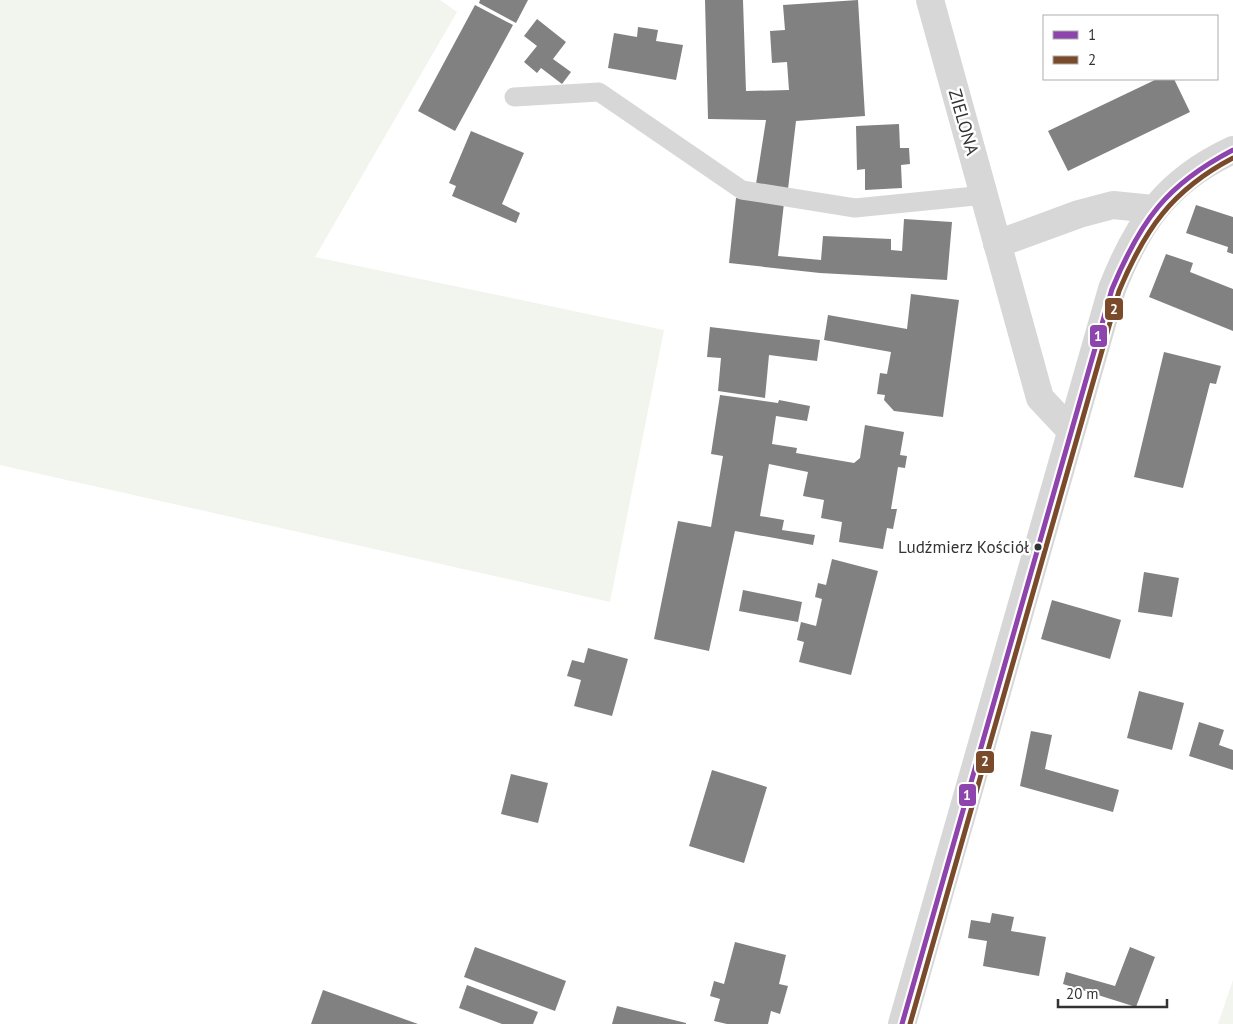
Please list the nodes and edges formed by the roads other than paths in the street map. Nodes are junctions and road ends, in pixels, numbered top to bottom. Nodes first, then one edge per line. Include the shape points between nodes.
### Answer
1 (930, 0) edge
2 (514, 97) dead end
3 (1233, 150) edge
4 (985, 195) junction
5 (1153, 209) junction
6 (997, 244) junction
7 (1071, 431) junction
8 (902, 1024) edge

1 - 4 street, ZIELONA
2 - 4 lane via 599,92 742,190 855,208
3 - 5 street via 1213,159 1177,184
4 - 6 street, ZIELONA
5 - 6 street via 1113,205
5 - 7 street via 1127,250 1112,289
6 - 7 street, ZIELONA via 1040,398
7 - 8 street

